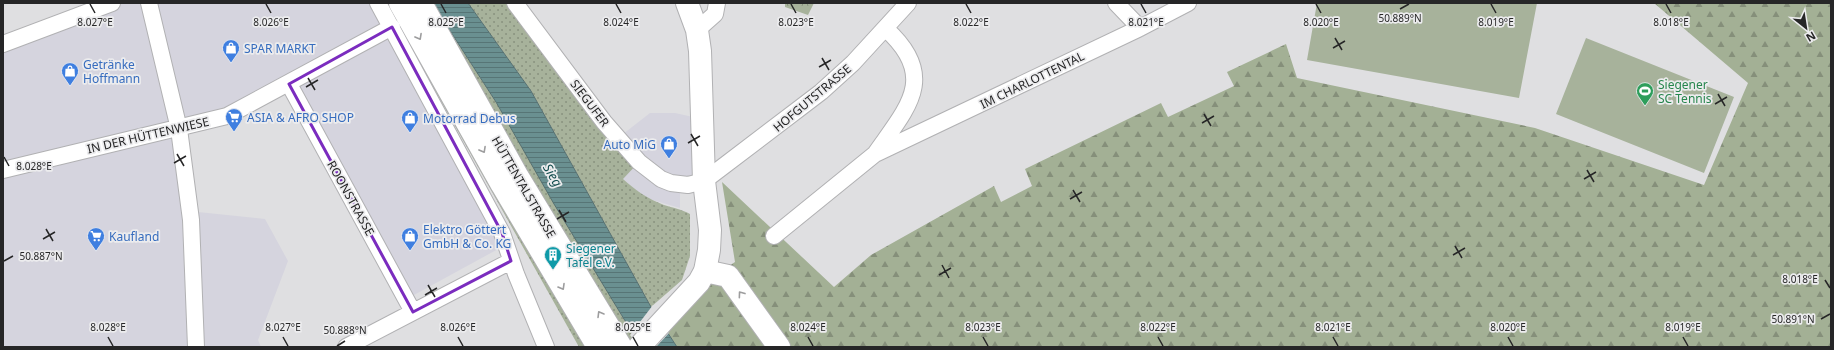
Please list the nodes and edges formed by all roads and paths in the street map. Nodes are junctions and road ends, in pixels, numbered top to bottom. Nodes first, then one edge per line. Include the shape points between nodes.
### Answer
1 (112, 3) edge
2 (149, 3) edge
3 (378, 3) edge
4 (400, 3) edge
5 (421, 3) edge
6 (515, 3) edge
7 (687, 3) edge
8 (717, 3) edge
9 (908, 3) edge
10 (1116, 3) edge
11 (1188, 3) edge
12 (392, 27) junction
13 (1140, 28) junction
14 (886, 29) junction
15 (697, 30) junction
16 (3, 44) edge
17 (289, 84) junction
18 (179, 129) junction
19 (875, 154) junction
20 (3, 170) edge
21 (704, 181) junction
22 (774, 236) dead end
23 (511, 261) junction
24 (705, 271) junction
25 (413, 312) junction
26 (196, 347) edge
27 (346, 347) edge
28 (546, 347) edge
29 (598, 347) edge
30 (621, 347) edge
31 (639, 347) edge
32 (761, 347) edge
33 (779, 347) edge

1 - 16 street
2 - 18 street
3 - 12 street
4 -> 29 main road, HÜTTENTALSTRASSE via 502,185
30 -> 5 main road, HÜTTENTALSTRASSE via 518,177
6 - 21 street, SIEGUFER via 604,122 639,162 661,179 671,183 688,184
7 - 15 main road
8 - 15 street via 715,14
9 - 14 street, HOFGUTSTRASSE
10 - 13 street
11 - 13 street, IM CHARLOTTENTAL
12 - 17 street, IN DER HÜTTENWIESE
12 - 23 street via 502,233
13 - 19 street, IM CHARLOTTENTAL
14 - 19 street, IM CHARLOTTENTAL via 900,42 915,73 912,98
14 - 21 street, HOFGUTSTRASSE via 821,92
15 - 21 main road via 700,51
17 - 18 street, IN DER HÜTTENWIESE via 227,116
17 - 25 street, ROONSTRASSE
18 - 20 street, IN DER HÜTTENWIESE
18 - 26 street via 191,220
19 - 22 street, IM CHARLOTTENTAL
21 - 24 main road via 710,230
23 - 25 street
23 - 28 street
24 - 31 main road via 680,304
24 - 32 main road
33 -> 24 main road via 728,276
25 - 27 street

